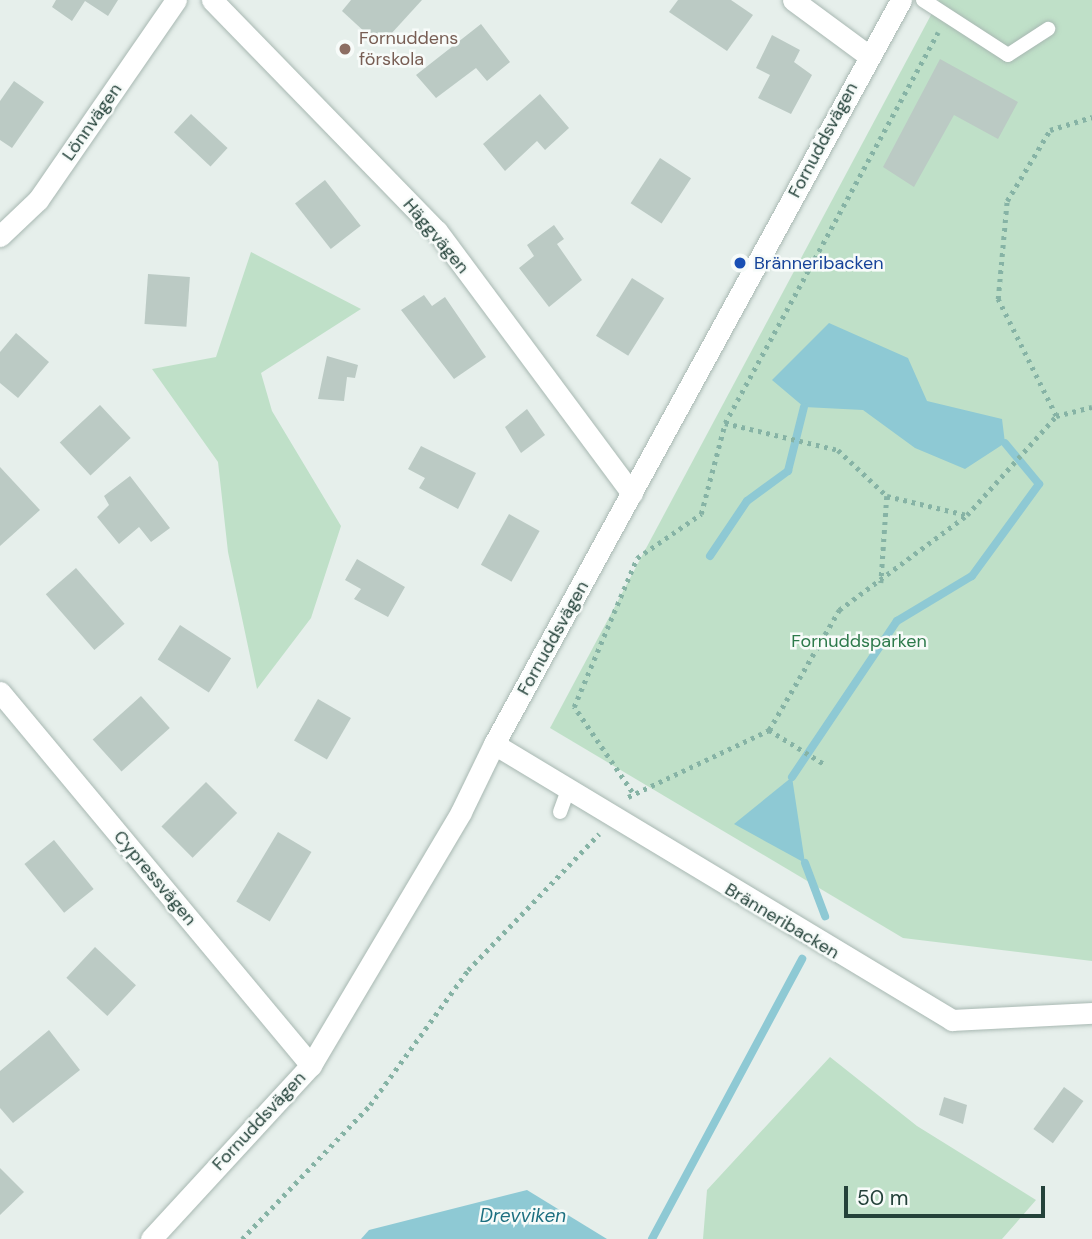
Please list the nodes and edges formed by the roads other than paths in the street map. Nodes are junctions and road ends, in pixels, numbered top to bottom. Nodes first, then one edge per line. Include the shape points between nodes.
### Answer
1 (176, 0) edge
2 (212, 0) edge
3 (793, 0) edge
4 (901, 0) edge
5 (922, 0) edge
6 (1048, 29) dead end
7 (869, 56) junction
8 (0, 236) edge
9 (632, 494) junction
10 (0, 692) edge
11 (494, 744) junction
12 (568, 790) junction
13 (559, 811) dead end
14 (1092, 1013) edge
15 (311, 1065) junction
16 (151, 1239) edge

1 - 8 street, Lönnvägen via 38,200
2 - 9 street, Häggvägen via 437,231
3 - 7 street
4 - 7 street, Fornuddsvägen
5 - 6 lane via 1008,55
7 - 9 street, Fornuddsvägen
9 - 11 street, Fornuddsvägen
10 - 15 street, Cypressvägen
11 - 12 street, Bränneribacken
11 - 15 street, Fornuddsvägen via 461,813
12 - 13 lane
12 - 14 street, Bränneribacken via 952,1020
15 - 16 street, Fornuddsvägen

